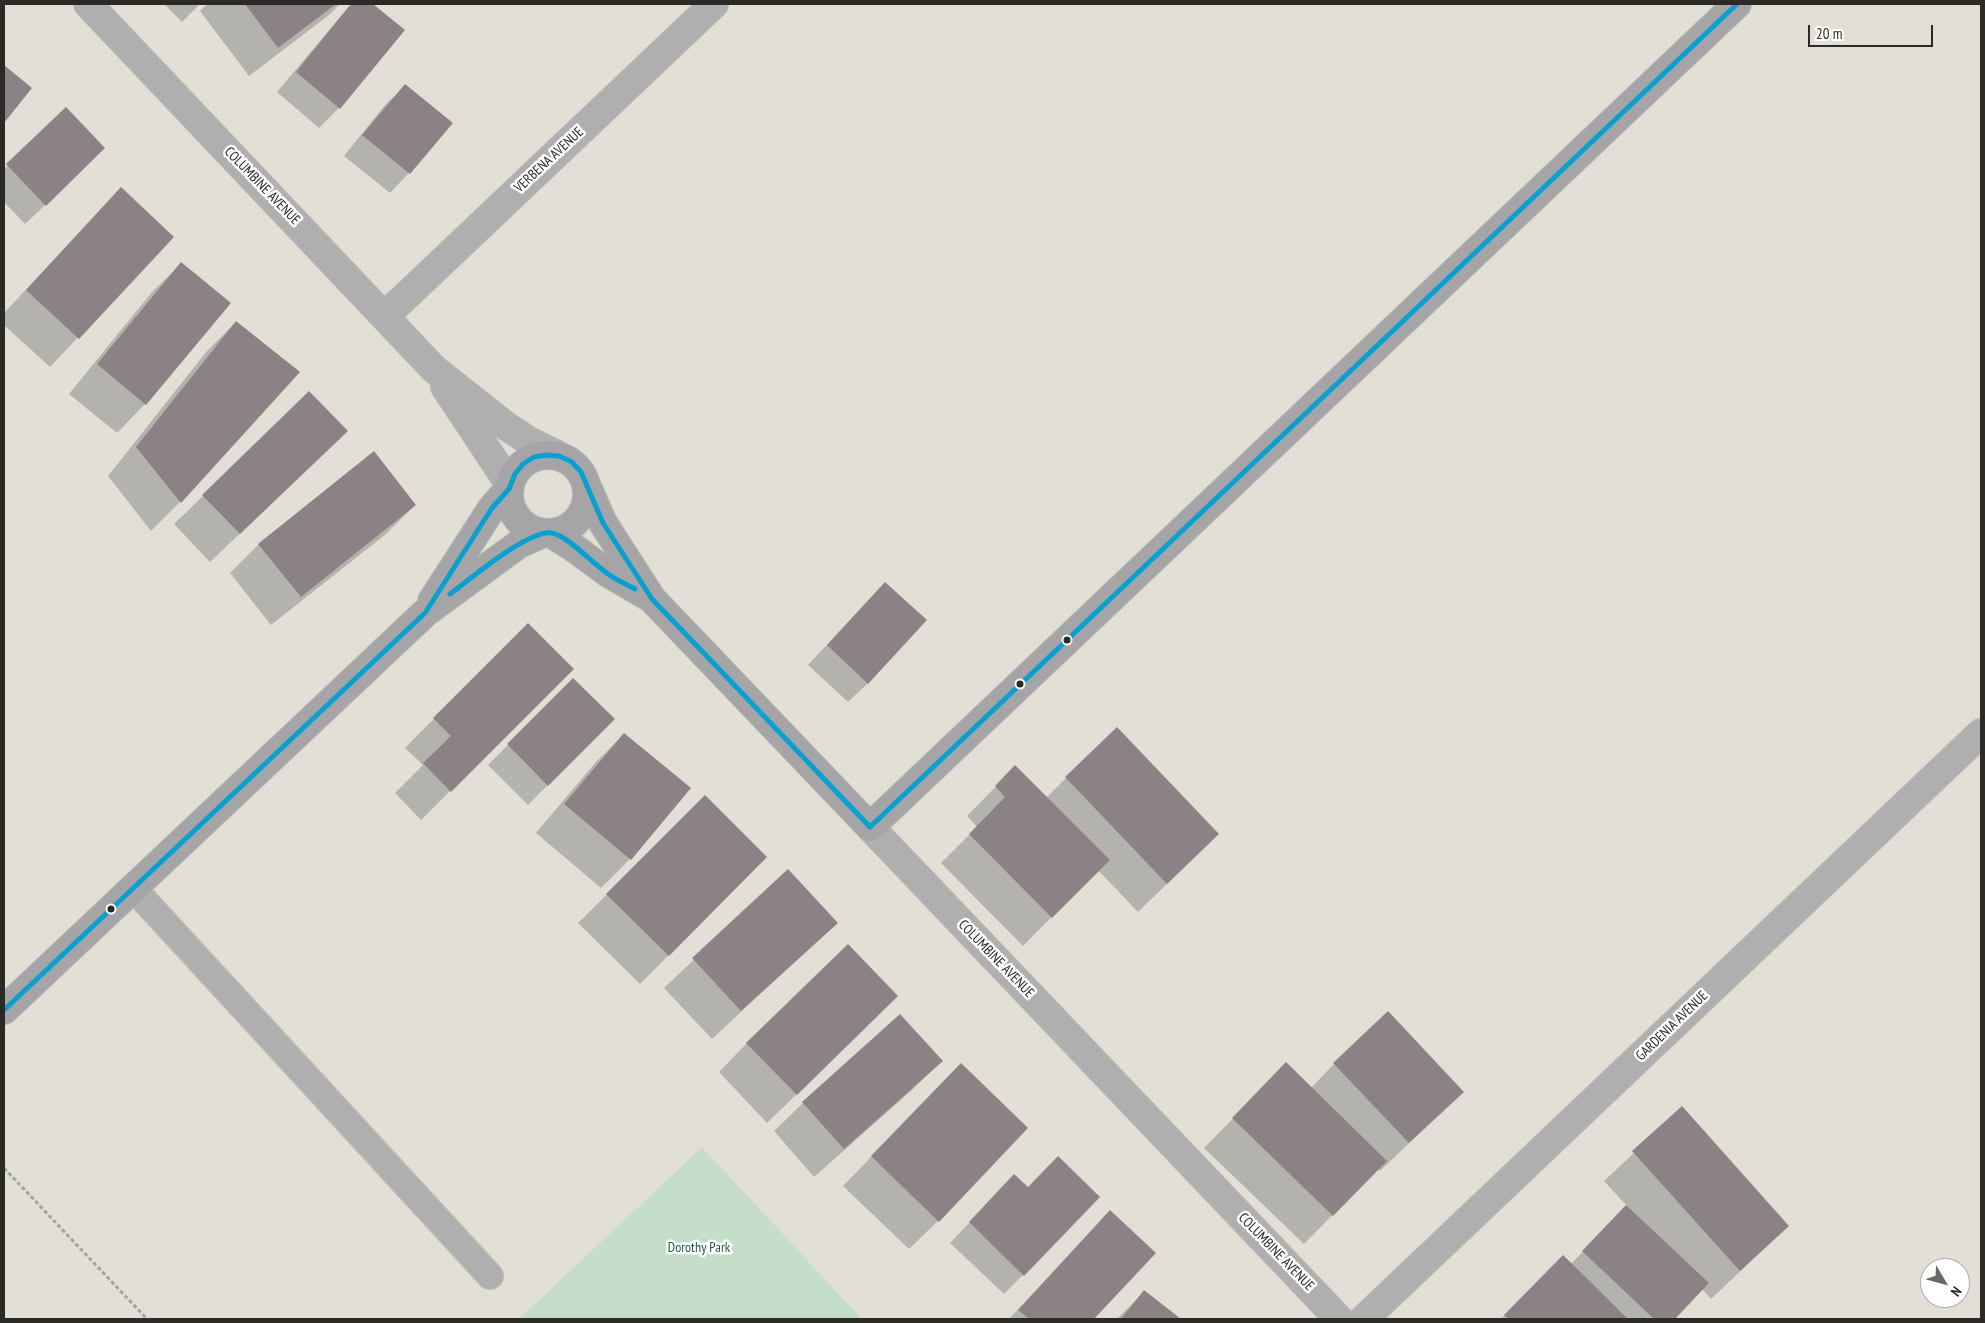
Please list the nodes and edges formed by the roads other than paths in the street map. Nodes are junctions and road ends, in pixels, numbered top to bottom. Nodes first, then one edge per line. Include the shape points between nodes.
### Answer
1 (88, 4) edge
2 (714, 4) edge
3 (1737, 4) edge
4 (385, 316) junction
5 (434, 369) junction
6 (559, 456) junction
7 (586, 484) junction
8 (509, 487) junction
9 (548, 534) junction
10 (652, 599) junction
11 (425, 613) junction
12 (1981, 733) edge
13 (870, 827) junction
14 (133, 888) junction
15 (4, 1010) edge
16 (490, 1276) dead end
17 (1340, 1319) edge
18 (1364, 1319) edge

1 - 4 street, COLUMBINE AVENUE
2 - 4 street, VERBENA AVENUE
3 - 13 street
4 - 5 street, COLUMBINE AVENUE
5 - 6 street, COLUMBINE AVENUE via 521,436
5 - 8 street, COLUMBINE AVENUE
6 - 7 street via 572,462
6 - 8 street via 534,457 523,464
7 - 9 street via 584,511 576,522 565,530
7 - 10 street, COLUMBINE AVENUE via 603,522
8 - 9 street via 510,505 517,519 525,526
8 - 11 street
9 - 10 street, COLUMBINE AVENUE
9 - 11 street via 519,544
10 - 13 street, COLUMBINE AVENUE
11 - 14 street
12 - 18 street, GARDENIA AVENUE
13 - 17 street, COLUMBINE AVENUE
14 - 15 street
14 - 16 lane

